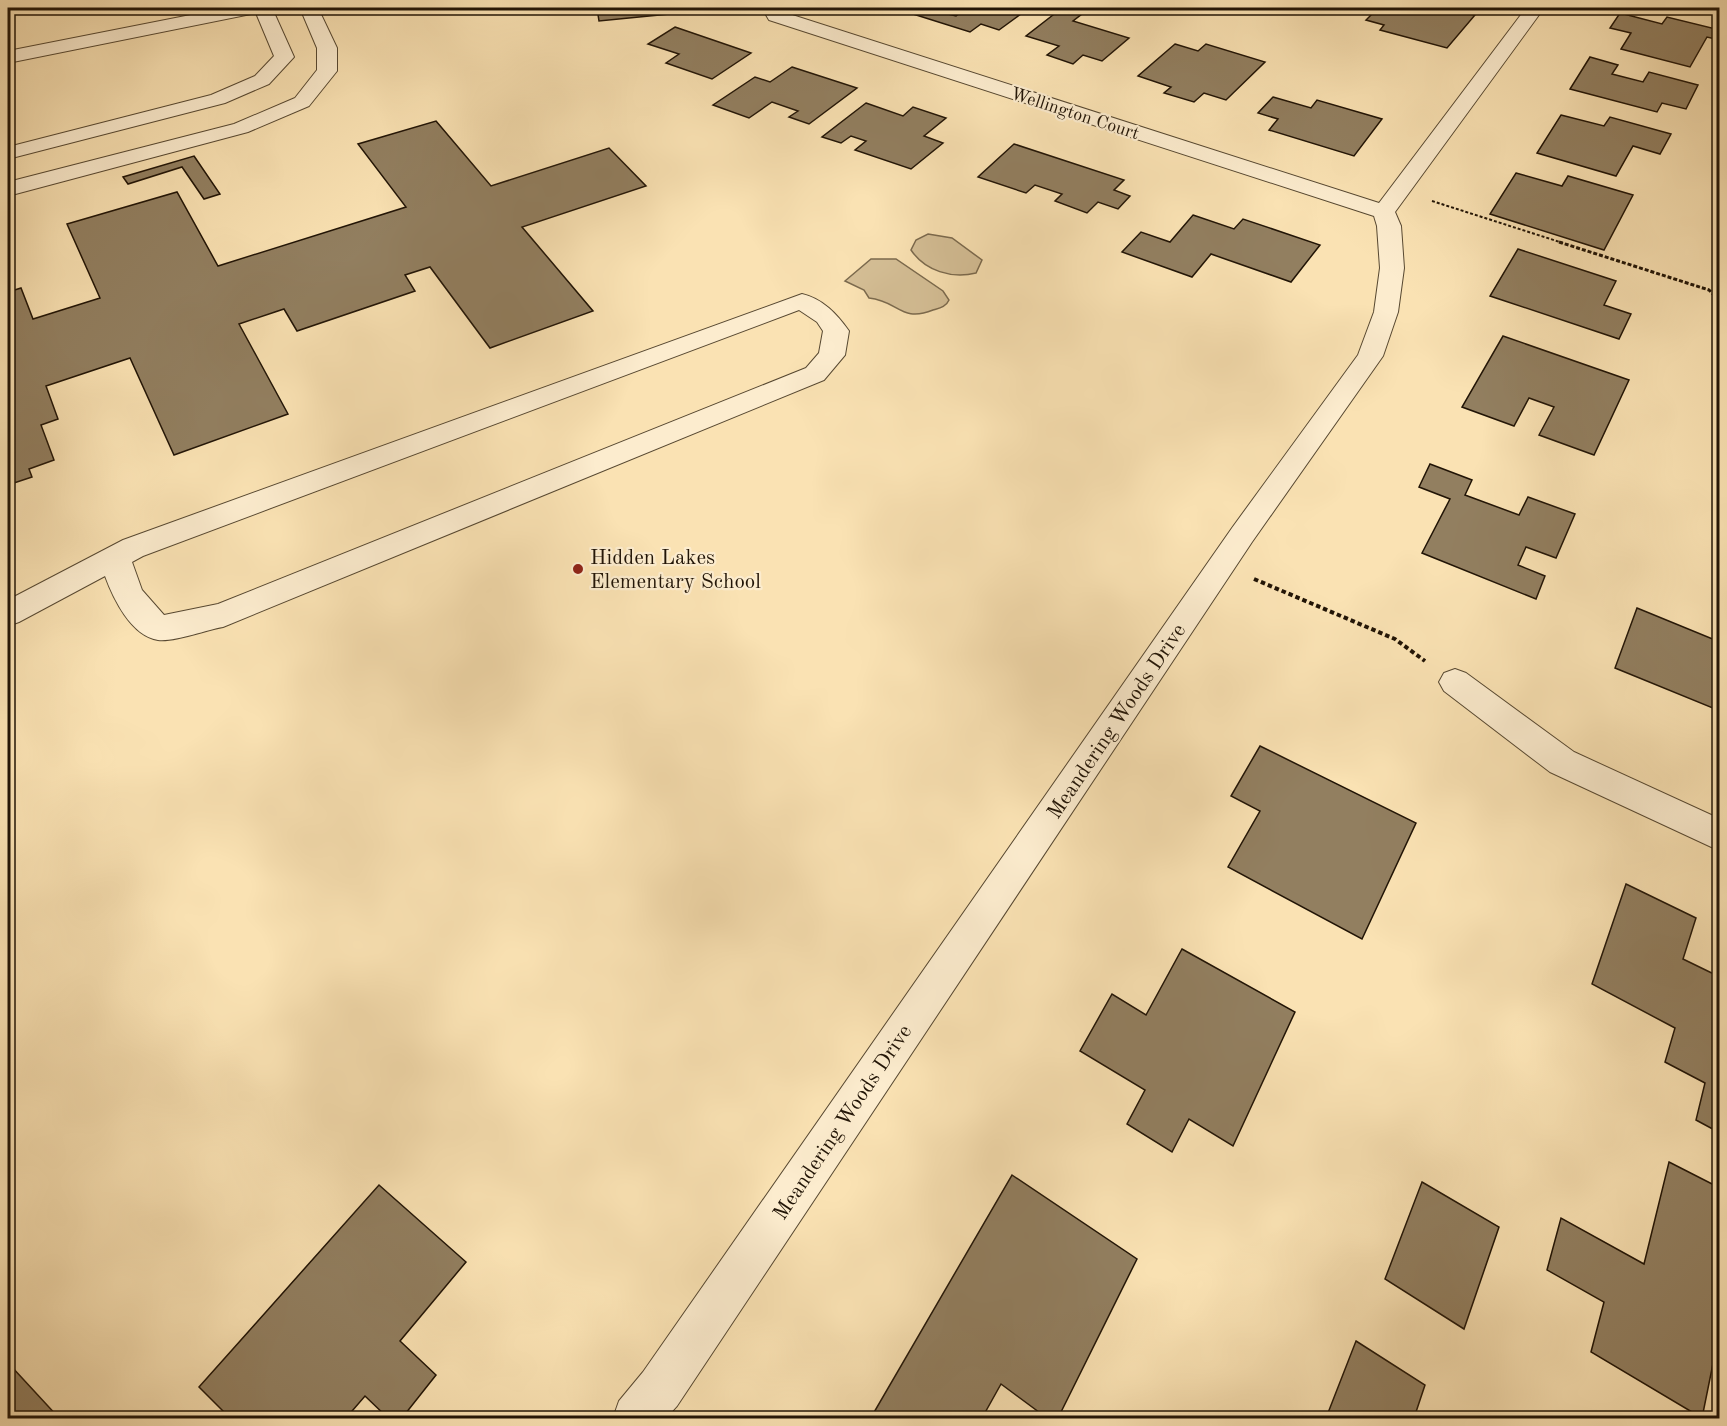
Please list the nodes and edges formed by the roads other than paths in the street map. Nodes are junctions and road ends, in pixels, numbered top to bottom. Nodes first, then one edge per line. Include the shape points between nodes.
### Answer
1 (252, 8) edge
2 (263, 8) edge
3 (309, 8) edge
4 (771, 8) edge
5 (1535, 8) edge
6 (8, 57) edge
7 (8, 153) edge
8 (8, 189) edge
9 (1392, 201) junction
10 (116, 557) junction
11 (8, 614) edge
12 (1455, 682) road end
13 (1719, 836) edge
14 (636, 1419) edge

1 - 6 street
2 - 7 street via 284,57 262,80 218,99
3 - 8 street via 327,48 327,71 302,102 221,134
4 - 9 street, Wellington Court via 776,16
5 - 9 street
9 - 14 street, Meandering Woods Drive via 1392,268 1386,312 1370,357
10 - 10 street via 230,511 802,301 826,317 836,331 832,355 815,374 223,615 159,628 142,616 120,580
10 - 11 street
12 - 13 street via 1562,762

